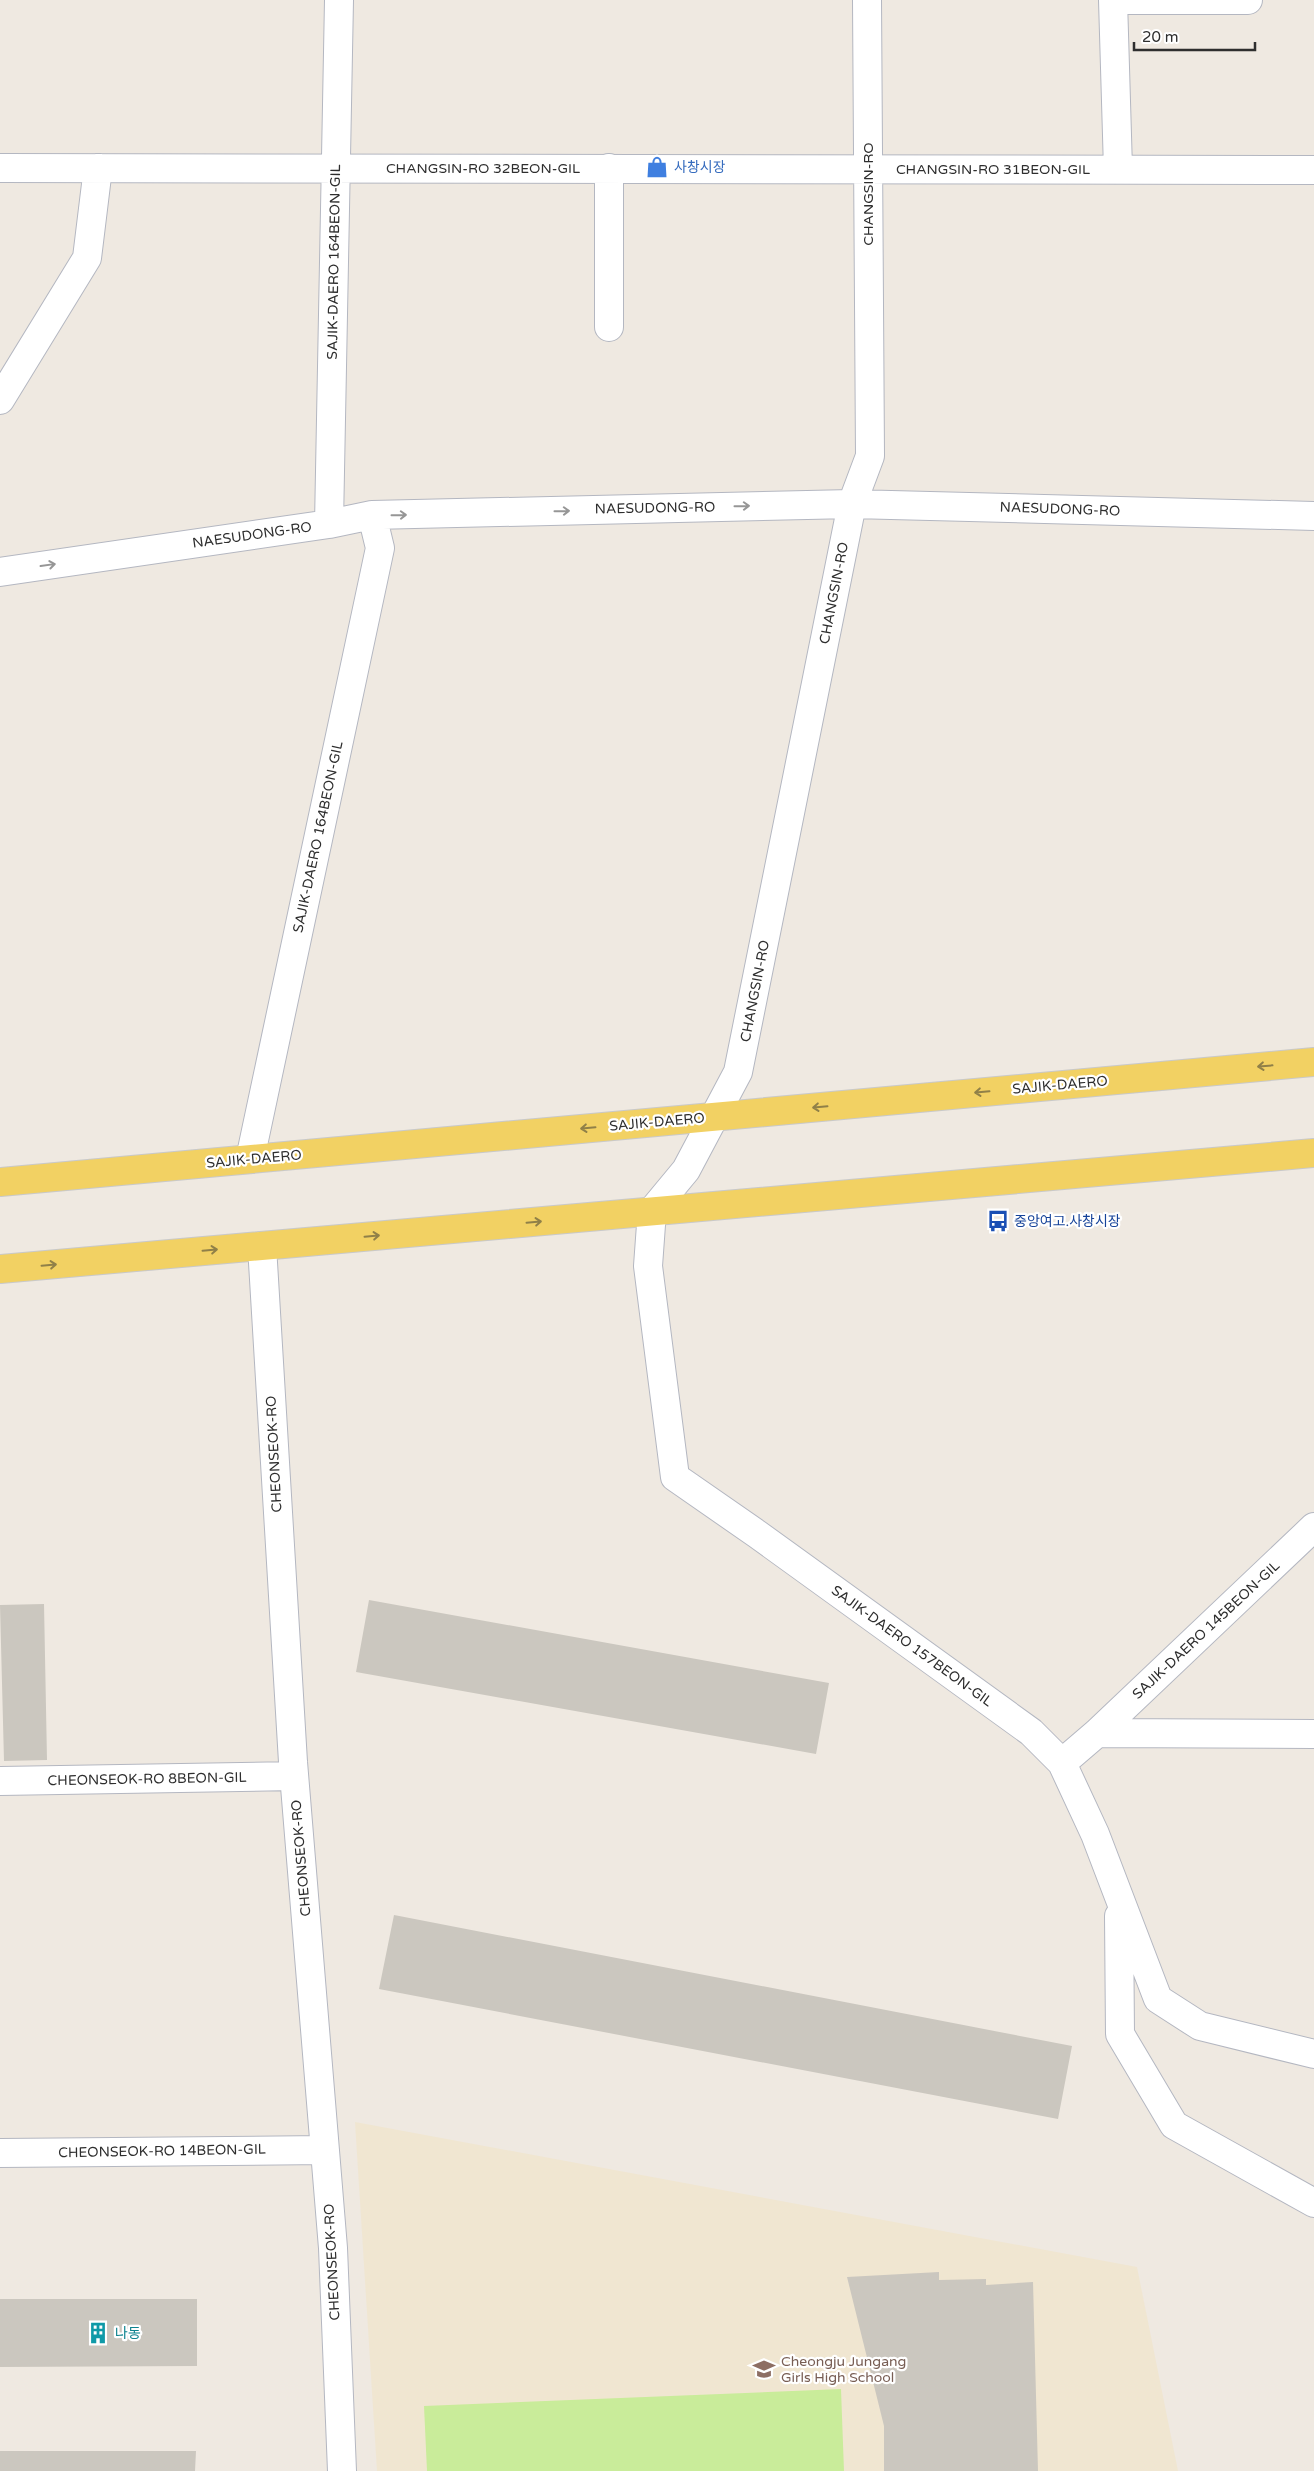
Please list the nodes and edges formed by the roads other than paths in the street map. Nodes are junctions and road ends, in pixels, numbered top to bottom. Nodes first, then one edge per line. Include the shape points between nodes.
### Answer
1 (339, 0) edge
2 (867, 0) edge
3 (1113, 0) edge
4 (1248, 0) edge
5 (0, 168) edge
6 (98, 168) junction
7 (336, 168) junction
8 (609, 168) junction
9 (867, 169) junction
10 (1118, 170) junction
11 (1314, 170) edge
12 (609, 327) dead end
13 (0, 400) edge
14 (852, 504) junction
15 (372, 515) junction
16 (1314, 516) edge
17 (329, 524) junction
18 (0, 572) edge
19 (1314, 1062) edge
20 (716, 1117) junction
21 (1314, 1153) edge
22 (250, 1159) junction
23 (0, 1182) edge
24 (652, 1211) junction
25 (262, 1246) junction
26 (0, 1269) edge
27 (1314, 1528) edge
28 (1097, 1733) junction
29 (1314, 1734) edge
30 (1062, 1763) junction
31 (294, 1776) junction
32 (0, 1782) edge
33 (1119, 1898) junction
34 (1314, 2054) edge
35 (325, 2150) junction
36 (0, 2153) edge
37 (1314, 2203) edge
38 (342, 2471) edge

1 - 7 street, SAJIK-DAERO 164BEON-GIL
2 - 9 street, CHANGSIN-RO
3 - 4 street
3 - 10 street
5 - 6 street, CHANGSIN-RO 32BEON-GIL
6 - 7 street, CHANGSIN-RO 32BEON-GIL
6 - 13 street via 87,258
7 - 8 street, CHANGSIN-RO 32BEON-GIL
7 - 17 street, SAJIK-DAERO 164BEON-GIL
8 - 9 street, CHANGSIN-RO 32BEON-GIL
8 - 12 street
9 - 10 street, CHANGSIN-RO 31BEON-GIL
9 - 14 street, CHANGSIN-RO via 870,456
10 - 11 street, CHANGSIN-RO 31BEON-GIL
15 -> 14 street, NAESUDONG-RO
14 - 16 street, NAESUDONG-RO
14 - 20 street, CHANGSIN-RO via 738,1072
15 - 17 street, NAESUDONG-RO
15 - 22 street, SAJIK-DAERO 164BEON-GIL via 380,548
18 -> 17 street, NAESUDONG-RO
19 -> 20 main road, SAJIK-DAERO
20 -> 22 main road, SAJIK-DAERO
20 - 24 street, CHANGSIN-RO via 686,1170
21 - 24 main road
22 - 23 main road, SAJIK-DAERO
25 -> 24 main road
24 - 30 street, SAJIK-DAERO 157BEON-GIL via 648,1266 674,1477 1031,1732
26 -> 25 main road
25 - 31 street, CHEONSEOK-RO
27 - 28 street, SAJIK-DAERO 145BEON-GIL
28 - 29 street
28 - 30 street, SAJIK-DAERO 145BEON-GIL
30 - 33 street, SAJIK-DAERO 157BEON-GIL via 1095,1834
31 - 32 street, CHEONSEOK-RO 8BEON-GIL
31 - 35 street, CHEONSEOK-RO
33 - 34 street, SAJIK-DAERO 157BEON-GIL via 1158,1999 1200,2026
33 - 37 street via 1120,2034 1174,2126
35 - 36 street, CHEONSEOK-RO 14BEON-GIL
35 - 38 street, CHEONSEOK-RO via 333,2248

